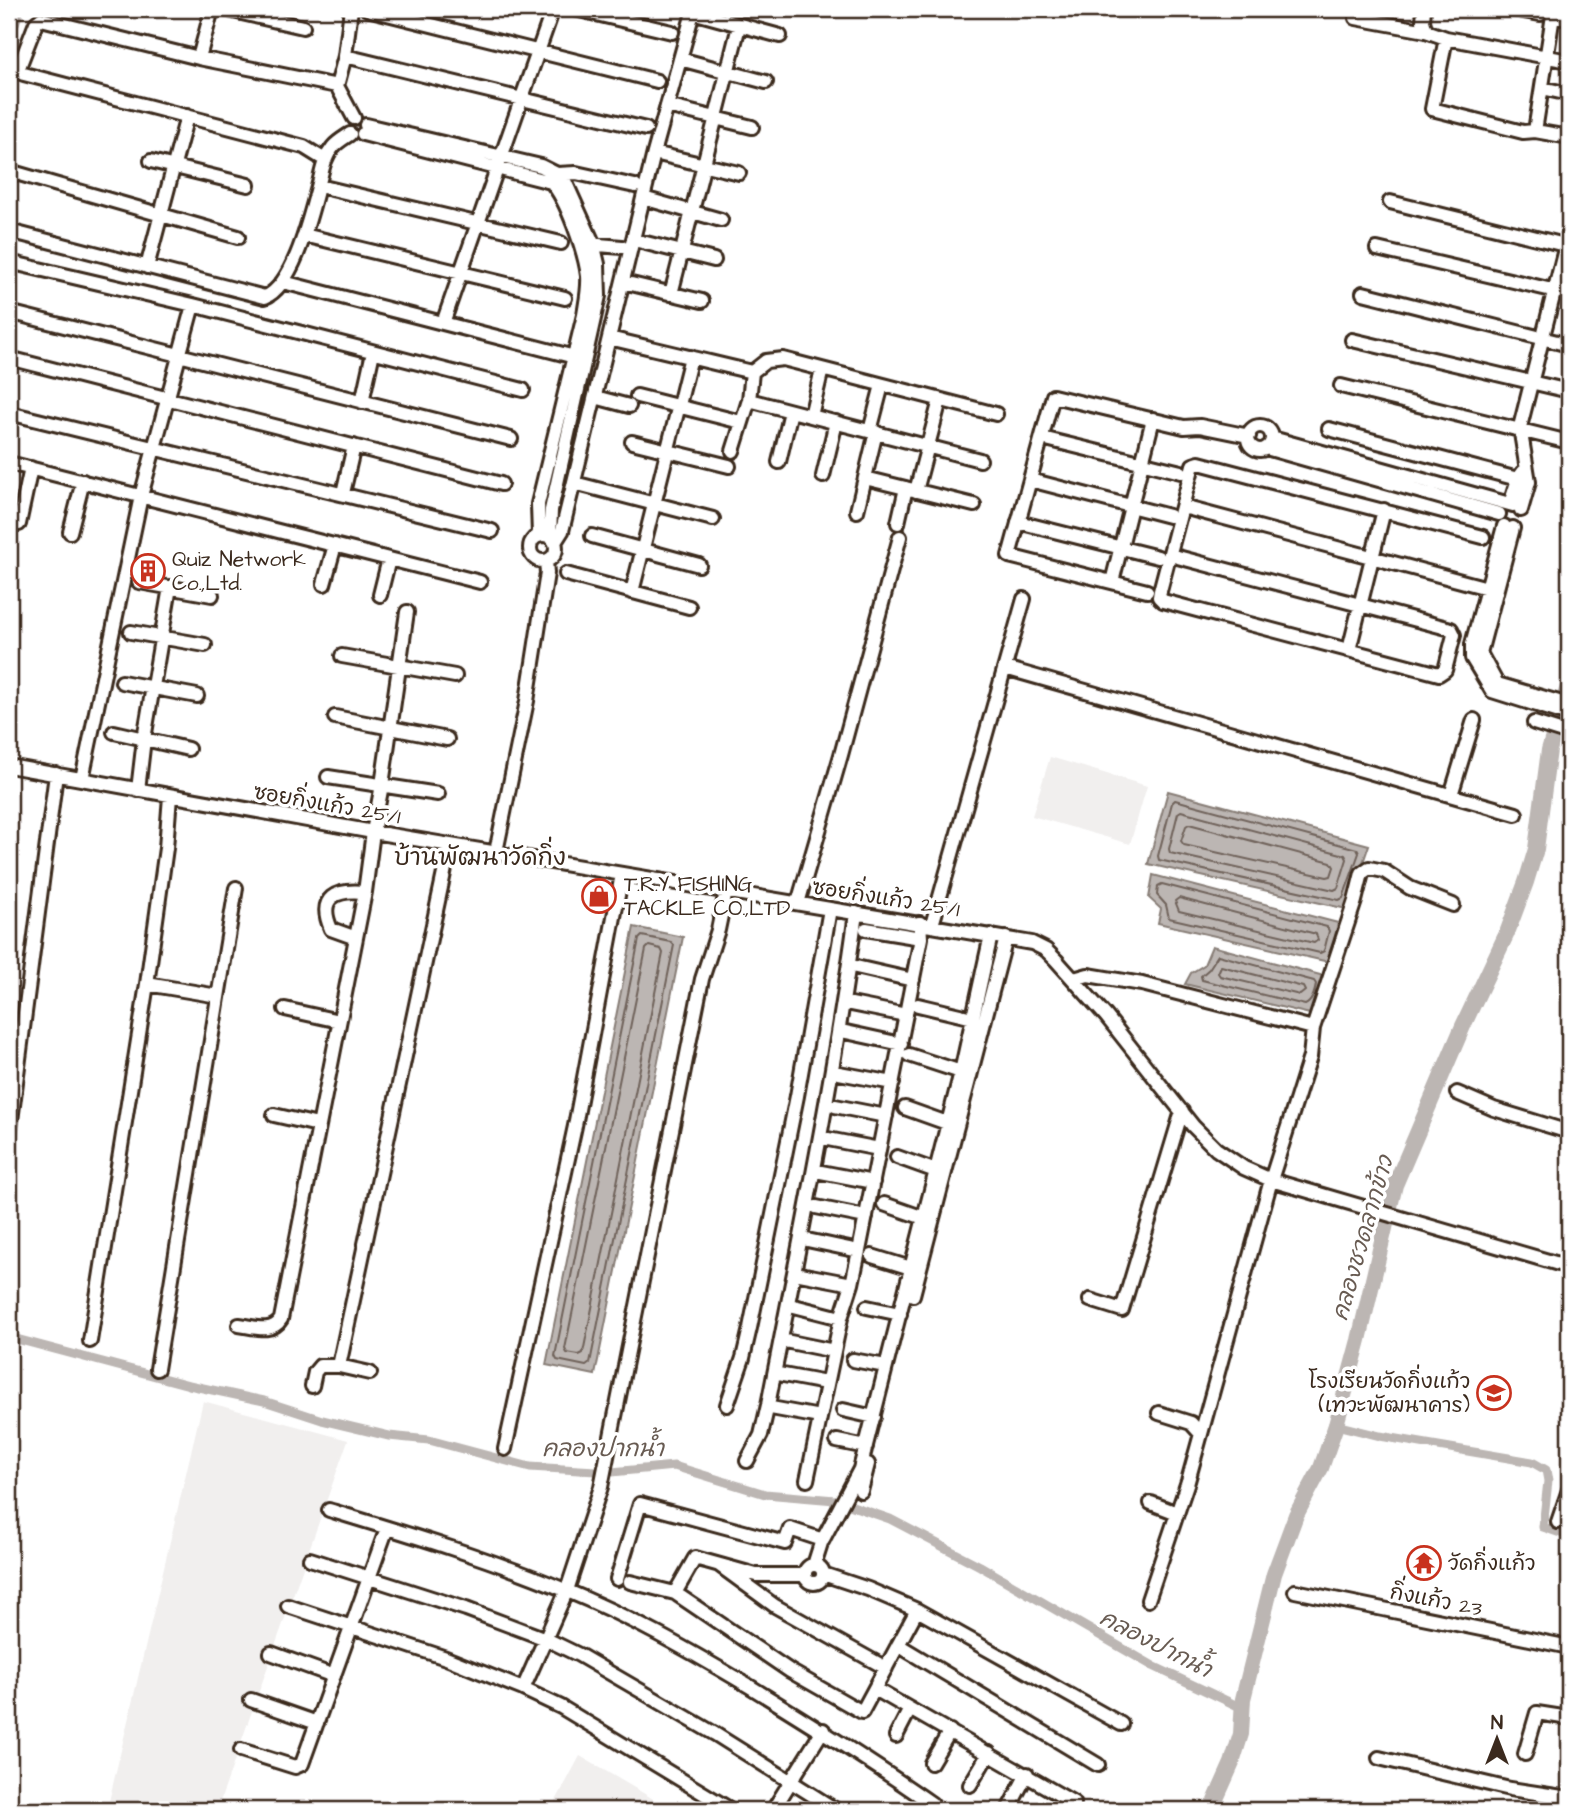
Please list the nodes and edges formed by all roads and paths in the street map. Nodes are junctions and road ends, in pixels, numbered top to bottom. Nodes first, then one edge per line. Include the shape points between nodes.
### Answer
1 (212, 9) edge
2 (224, 9) edge
3 (351, 9) edge
4 (367, 9) edge
5 (553, 9) edge
6 (576, 9) edge
7 (727, 9) edge
8 (746, 9) edge
9 (1424, 9) edge
10 (1513, 9) edge
11 (1549, 13) edge
12 (1356, 18) dead end
13 (1569, 19) edge
14 (739, 26) junction
15 (303, 27) dead end
16 (1426, 31) junction
17 (672, 32) dead end
18 (780, 36) dead end
19 (1446, 38) junction
20 (538, 52) junction
21 (345, 56) junction
22 (1547, 56) junction
23 (199, 58) junction
24 (680, 59) junction
25 (1569, 61) edge
26 (728, 71) junction
27 (657, 81) dead end
28 (766, 82) dead end
29 (337, 86) junction
30 (1542, 88) junction
31 (1569, 94) edge
32 (521, 99) junction
33 (667, 106) junction
34 (187, 116) junction
35 (716, 118) junction
36 (752, 127) dead end
37 (646, 129) dead end
38 (360, 131) junction
39 (1535, 131) junction
40 (1569, 138) edge
41 (654, 153) junction
42 (501, 156) junction
43 (325, 160) junction
44 (151, 161) dead end
45 (705, 165) junction
46 (174, 166) junction
47 (497, 169) junction
48 (9, 172) edge
49 (739, 173) dead end
50 (554, 178) junction
51 (248, 185) dead end
52 (318, 186) junction
53 (635, 186) dead end
54 (643, 198) junction
55 (1390, 202) dead end
56 (692, 211) junction
57 (161, 216) junction
58 (721, 220) dead end
59 (478, 222) junction
60 (18, 233) dead end
61 (304, 235) junction
62 (238, 237) dead end
63 (634, 240) junction
64 (561, 243) dead end
65 (587, 244) junction
66 (1568, 246) edge
67 (622, 247) dead end
68 (1377, 249) dead end
69 (682, 251) junction
70 (714, 260) dead end
71 (9, 262) edge
72 (147, 267) junction
73 (461, 272) junction
74 (283, 282) junction
75 (623, 282) junction
76 (1555, 291) junction
77 (1363, 293) dead end
78 (671, 294) junction
79 (1569, 295) edge
80 (565, 298) dead end
81 (702, 301) dead end
82 (193, 305) junction
83 (9, 312) edge
84 (443, 323) junction
85 (609, 338) junction
86 (1543, 338) junction
87 (1352, 340) dead end
88 (1569, 345) edge
89 (373, 352) junction
90 (567, 355) dead end
91 (180, 356) junction
92 (691, 357) junction
93 (9, 358) edge
94 (822, 369) junction
95 (577, 370) junction
96 (752, 372) junction
97 (1532, 382) junction
98 (882, 385) junction
99 (1341, 386) dead end
100 (523, 390) dead end
101 (1569, 391) edge
102 (595, 397) junction
103 (167, 398) junction
104 (749, 400) junction
105 (940, 400) junction
106 (362, 402) junction
107 (680, 406) junction
108 (791, 411) junction
109 (9, 413) edge
110 (996, 414) dead end
111 (811, 416) junction
112 (1153, 419) junction
113 (741, 422) junction
114 (836, 422) junction
115 (1329, 429) dead end
116 (1521, 430) junction
117 (873, 431) junction
118 (1249, 436) junction
119 (1042, 438) junction
120 (511, 439) dead end
121 (632, 442) dead end
122 (1569, 442) edge
123 (1269, 443) junction
124 (354, 446) junction
125 (928, 446) junction
126 (154, 447) junction
127 (733, 451) dead end
128 (669, 452) junction
129 (980, 460) dead end
130 (1142, 461) junction
131 (779, 462) dead end
132 (9, 463) edge
133 (729, 466) dead end
134 (31, 468) junction
135 (1181, 472) dead end
136 (823, 476) dead end
137 (865, 478) junction
138 (1394, 478) junction
139 (1030, 480) junction
140 (1523, 480) junction
141 (83, 481) junction
142 (543, 481) junction
143 (575, 483) junction
144 (501, 484) dead end
145 (557, 485) junction
146 (911, 489) junction
147 (343, 493) junction
148 (141, 496) junction
149 (655, 504) junction
150 (974, 505) dead end
151 (1131, 506) junction
152 (1515, 506) junction
153 (1183, 507) junction
154 (1384, 510) junction
155 (857, 511) dead end
156 (1169, 516) dead end
157 (713, 519) dead end
158 (1018, 522) junction
159 (898, 523) dead end
160 (1505, 523) junction
161 (19, 524) dead end
162 (492, 531) dead end
163 (71, 532) dead end
164 (592, 537) dead end
165 (900, 537) dead end
166 (1483, 537) dead end
167 (548, 538) junction
168 (335, 545) junction
169 (1120, 548) junction
170 (643, 550) junction
171 (1164, 556) junction
172 (1372, 556) junction
173 (390, 559) junction
174 (546, 561) junction
175 (698, 565) dead end
176 (566, 574) dead end
177 (139, 582) dead end
178 (480, 582) dead end
179 (1112, 582) junction
180 (324, 584) dead end
181 (170, 587) junction
182 (1491, 589) junction
183 (1147, 591) dead end
184 (632, 592) junction
185 (212, 595) dead end
186 (380, 595) dead end
187 (1024, 599) dead end
188 (1360, 604) junction
189 (689, 607) dead end
190 (407, 612) dead end
191 (131, 632) dead end
192 (162, 638) junction
193 (205, 645) dead end
194 (1349, 650) junction
195 (342, 656) dead end
196 (399, 665) junction
197 (1005, 668) junction
198 (455, 676) dead end
199 (122, 682) dead end
200 (152, 689) junction
201 (197, 696) dead end
202 (1568, 711) edge
203 (335, 716) dead end
204 (1474, 720) dead end
205 (1537, 724) dead end
206 (391, 727) junction
207 (114, 732) dead end
208 (1565, 733) edge
209 (447, 738) dead end
210 (144, 739) junction
211 (188, 749) dead end
212 (9, 766) edge
213 (56, 774) junction
214 (328, 777) dead end
215 (82, 779) junction
216 (383, 785) junction
217 (138, 790) junction
218 (438, 794) dead end
219 (1451, 795) junction
220 (170, 796) junction
221 (1516, 814) dead end
222 (373, 832) junction
223 (450, 845) junction
224 (496, 852) junction
225 (622, 874) junction
226 (236, 888) dead end
227 (726, 891) junction
228 (365, 892) junction
229 (798, 903) junction
230 (1453, 905) dead end
231 (830, 909) junction
232 (856, 913) junction
233 (926, 924) junction
234 (866, 929) dead end
235 (991, 935) junction
236 (921, 937) junction
237 (356, 938) junction
238 (1006, 938) junction
239 (856, 967) dead end
240 (1074, 979) junction
241 (913, 981) junction
242 (147, 984) junction
243 (218, 996) junction
244 (851, 1004) dead end
245 (918, 1005) dead end
246 (285, 1009) dead end
247 (906, 1015) junction
248 (973, 1018) junction
249 (339, 1021) junction
250 (1313, 1027) junction
251 (846, 1032) dead end
252 (901, 1044) junction
253 (909, 1055) dead end
254 (961, 1072) junction
255 (839, 1073) dead end
256 (893, 1083) junction
257 (1457, 1093) dead end
258 (835, 1106) dead end
259 (905, 1108) dead end
260 (1182, 1111) junction
261 (274, 1115) dead end
262 (886, 1116) junction
263 (947, 1123) junction
264 (318, 1125) junction
265 (1569, 1132) edge
266 (9, 1136) edge
267 (828, 1139) dead end
268 (880, 1149) junction
269 (897, 1157) dead end
270 (936, 1171) junction
271 (821, 1172) dead end
272 (1271, 1180) junction
273 (873, 1182) junction
274 (884, 1204) dead end
275 (816, 1207) dead end
276 (866, 1217) junction
277 (924, 1218) junction
278 (807, 1240) dead end
279 (859, 1251) junction
280 (872, 1256) dead end
281 (1569, 1267) edge
282 (911, 1268) junction
283 (800, 1274) dead end
284 (852, 1284) junction
285 (1090, 1300) dead end
286 (794, 1307) dead end
287 (867, 1307) dead end
288 (900, 1314) junction
289 (841, 1318) junction
290 (239, 1325) dead end
291 (90, 1341) dead end
292 (785, 1341) dead end
293 (834, 1351) junction
294 (853, 1360) dead end
295 (339, 1366) junction
296 (886, 1366) junction
297 (157, 1368) dead end
298 (370, 1373) dead end
299 (778, 1374) dead end
300 (826, 1383) junction
301 (312, 1386) dead end
302 (727, 1405) dead end
303 (771, 1408) dead end
304 (843, 1410) dead end
305 (1159, 1413) dead end
306 (874, 1417) junction
307 (820, 1418) junction
308 (1201, 1434) junction
309 (836, 1441) dead end
310 (866, 1447) junction
311 (505, 1449) dead end
312 (747, 1461) dead end
313 (807, 1480) dead end
314 (1569, 1490) edge
315 (861, 1491) dead end
316 (1151, 1503) dead end
317 (329, 1510) dead end
318 (1177, 1513) junction
319 (1558, 1522) dead end
320 (387, 1528) junction
321 (822, 1541) junction
322 (310, 1559) dead end
323 (719, 1565) junction
324 (814, 1571) junction
325 (370, 1579) junction
326 (567, 1590) junction
327 (1295, 1591) dead end
328 (675, 1593) junction
329 (1148, 1600) dead end
330 (288, 1606) dead end
331 (916, 1610) junction
332 (351, 1628) junction
333 (546, 1640) junction
334 (898, 1645) junction
335 (1569, 1647) edge
336 (271, 1653) dead end
337 (886, 1668) junction
338 (334, 1676) junction
339 (523, 1689) junction
340 (875, 1689) junction
341 (251, 1700) dead end
342 (910, 1709) junction
343 (1569, 1718) edge
344 (317, 1723) junction
345 (1121, 1724) dead end
346 (822, 1730) junction
347 (950, 1731) junction
348 (896, 1737) dead end
349 (241, 1750) dead end
350 (989, 1753) junction
351 (1525, 1754) dead end
352 (1379, 1758) dead end
353 (931, 1763) dead end
354 (1098, 1765) dead end
355 (1027, 1774) junction
356 (792, 1782) junction
357 (970, 1785) dead end
358 (1569, 1798) edge
359 (932, 1804) dead end
360 (1009, 1808) dead end
361 (731, 1810) edge
362 (773, 1810) edge
363 (836, 1810) edge
364 (1069, 1810) edge

1 - 23 street
2 - 15 street
3 - 21 street
4 - 20 street
5 - 20 street
6 - 17 street
7 - 8 street
9 - 16 street
10 - 11 street
11 - 13 street
11 - 22 street
12 - 16 street
14 - 18 street
14 - 24 street via 696,13 691,16
14 - 26 street
16 - 19 street
19 - 22 street
19 - 39 street via 1432,109
20 - 27 street
20 - 32 street
21 - 29 street
21 - 32 street
22 - 25 street
22 - 30 street
23 - 29 street
23 - 34 street via 41,19 19,67 23,74
24 - 26 street
24 - 33 street
26 - 28 street
26 - 35 street
29 - 38 street via 354,118 348,124
30 - 31 street
30 - 39 street
32 - 37 street
32 - 42 street
33 - 35 street
33 - 41 street
34 - 43 street via 304,147
34 - 46 street
35 - 36 street
35 - 45 street
38 - 42 street
38 - 43 street via 334,146
38 - 47 street
39 - 40 street
41 - 45 street
41 - 54 street
42 - 47 street
42 - 50 street via 541,166
43 - 52 street
44 - 46 street
45 - 49 street
45 - 56 street
46 - 51 street
46 - 57 street
47 - 50 street
47 - 59 street
48 - 57 street
50 - 53 street via 576,173
50 - 65 street via 565,181
52 - 59 street
52 - 61 street
54 - 56 street
54 - 63 street
55 - 66 street
56 - 58 street
56 - 69 street
57 - 62 street
57 - 72 street
59 - 64 street
59 - 73 street
60 - 72 street
61 - 73 street
61 - 74 street
63 - 69 street
63 - 75 street
65 - 67 street
65 - 95 street via 598,264 599,296
66 - 76 street
68 - 76 street
69 - 70 street
69 - 78 street
71 - 82 street
72 - 74 street via 265,297
73 - 80 street
73 - 84 street
74 - 84 street
75 - 78 street
75 - 85 street
76 - 79 street
76 - 86 street
77 - 86 street
78 - 81 street
82 - 89 street
82 - 91 street
83 - 91 street
84 - 90 street
85 - 92 street
85 - 102 street
86 - 88 street
86 - 97 street
87 - 97 street
89 - 100 street
89 - 106 street
91 - 103 street
91 - 106 street
92 - 96 street
92 - 107 street
93 - 103 street
94 - 96 street via 775,359
94 - 98 street
94 - 111 street
95 - 142 street
95 - 145 street
96 - 104 street
97 - 101 street
97 - 116 street
98 - 105 street
98 - 117 street
99 - 116 street
102 - 107 street
102 - 143 street
103 - 124 street
103 - 126 street
104 - 108 street
104 - 113 street
105 - 110 street
105 - 125 street
106 - 120 street
107 - 113 street
107 - 128 street
108 - 111 street
108 - 131 street
109 - 126 street
111 - 114 street
112 - 118 street
112 - 119 street via 1053,396
112 - 130 street
113 - 127 street
114 - 117 street
114 - 136 street
115 - 140 street
116 - 122 street
116 - 140 street via 1527,467
117 - 125 street
117 - 137 street
118 - 123 street via 1259,450
118 - 123 street via 1254,428 1263,426 1269,429
119 - 130 street
119 - 139 street
121 - 128 street
123 - 138 street
124 - 144 street
124 - 147 street
125 - 129 street
125 - 146 street
126 - 147 street
126 - 148 street
128 - 133 street
128 - 149 street
130 - 135 street
130 - 151 street
132 - 134 street
134 - 141 street
134 - 161 street
137 - 146 street
137 - 155 street
138 - 152 street
138 - 160 street
139 - 151 street
139 - 158 street
140 - 152 street
141 - 148 street
141 - 163 street
142 - 145 street
142 - 167 street via 538,504
143 - 149 street
143 - 167 street via 562,531
145 - 167 street
146 - 150 street
146 - 159 street
147 - 162 street
148 - 168 street
148 - 215 street
149 - 157 street
149 - 170 street
151 - 156 street
151 - 169 street
152 - 160 street via 1504,506
152 - 160 street via 1522,519
153 - 154 street via 1193,465 1199,463
153 - 171 street
153 - 172 street
154 - 166 street
154 - 172 street
158 - 169 street
158 - 179 street via 1009,556
160 - 182 street
164 - 170 street
165 - 229 street
167 - 174 street via 555,553
167 - 174 street via 531,543 530,552
168 - 173 street
168 - 180 street
169 - 171 street
169 - 179 street
170 - 175 street
170 - 184 street
171 - 188 street
171 - 194 street via 1159,597 1163,601
172 - 182 street
172 - 188 street
173 - 178 street
173 - 186 street
174 - 224 street via 527,701
176 - 184 street
177 - 181 street
179 - 183 street
181 - 185 street
181 - 192 street
182 - 202 street via 1471,654 1488,687
184 - 189 street
187 - 197 street
188 - 194 street
188 - 194 street via 1451,629 1454,635 1445,670 1439,674
190 - 196 street
191 - 192 street
192 - 193 street
192 - 200 street
195 - 196 street
196 - 198 street
196 - 206 street
197 - 219 street
197 - 233 street
199 - 200 street
200 - 201 street
200 - 210 street
203 - 206 street
204 - 219 street
205 - 208 street
206 - 209 street
206 - 216 street
207 - 210 street
210 - 211 street
210 - 217 street
212 - 213 street, ซอยกิ่งแก้ว 25/1
213 - 215 street, ซอยกิ่งแก้ว 25/1
213 - 266 street
214 - 216 street
215 - 217 street, ซอยกิ่งแก้ว 25/1
216 - 218 street
216 - 222 street
217 - 220 street, ซอยกิ่งแก้ว 25/1
219 - 221 street
220 - 222 street, ซอยกิ่งแก้ว 25/1
220 - 242 street
222 - 223 street, ซอยกิ่งแก้ว 25/1
222 - 228 street
223 - 224 street, ซอยกิ่งแก้ว 25/1
223 - 295 street
224 - 225 street, ซอยกิ่งแก้ว 25/1
225 - 227 street, ซอยกิ่งแก้ว 25/1
225 - 311 street via 575,1126
226 - 243 street
227 - 229 street, ซอยกิ่งแก้ว 25/1
227 - 326 street via 677,1099 617,1419 601,1487
228 - 237 street
228 - 237 street via 338,892 328,904 331,929
229 - 231 street, ซอยกิ่งแก้ว 25/1
230 - 250 street via 1410,888 1384,871 1364,870
231 - 232 street, ซอยกิ่งแก้ว 25/1
231 - 302 street via 750,1328
232 - 233 street, ซอยกิ่งแก้ว 25/1
232 - 312 street via 828,1097 768,1405 761,1435
233 - 235 street, ซอยกิ่งแก้ว 25/1
233 - 236 street
234 - 236 street
235 - 238 street, ซอยกิ่งแก้ว 25/1
235 - 248 street
236 - 241 street
237 - 249 street
238 - 240 street, ซอยกิ่งแก้ว 25/1 via 1045,950
238 - 315 street
239 - 241 street
240 - 250 street via 1088,975 1142,984
240 - 260 street, ซอยกิ่งแก้ว 25/1
241 - 247 street
242 - 243 street
242 - 291 street
243 - 297 street
244 - 247 street
245 - 248 street
246 - 249 street
247 - 252 street
248 - 254 street
249 - 264 street
250 - 272 street via 1310,1057
251 - 252 street
252 - 256 street
253 - 254 street
254 - 263 street
255 - 256 street
256 - 262 street
257 - 265 street
258 - 262 street
259 - 263 street
260 - 272 street, ซอยกิ่งแก้ว 25/1 via 1223,1155
260 - 285 street via 1122,1310
261 - 264 street
262 - 268 street
263 - 270 street
264 - 290 street via 281,1319 271,1328
267 - 268 street
268 - 273 street
269 - 270 street
270 - 277 street
271 - 273 street
272 - 281 street, ซอยกิ่งแก้ว 25/1
272 - 308 street
273 - 276 street
274 - 277 street
275 - 276 street
276 - 279 street
277 - 282 street
278 - 279 street
279 - 284 street
280 - 282 street
282 - 288 street
283 - 284 street
284 - 289 street
286 - 289 street
287 - 288 street
288 - 296 street
289 - 293 street
292 - 293 street
293 - 300 street
294 - 296 street
295 - 298 street
295 - 301 street via 316,1368
296 - 306 street
299 - 300 street
300 - 307 street
303 - 307 street
304 - 306 street
305 - 308 street via 1191,1423
306 - 310 street
307 - 313 street
308 - 318 street
309 - 310 street
310 - 321 street via 860,1469
314 - 319 street
316 - 318 street
317 - 320 street
318 - 329 street
320 - 325 street
320 - 326 street
321 - 324 street
321 - 328 street via 790,1530 785,1543 640,1504 623,1580
322 - 325 street
323 - 324 street via 756,1575
323 - 328 street via 695,1558
323 - 337 street via 775,1606
324 - 331 street
325 - 332 street
325 - 333 street
326 - 333 street
326 - 346 street via 661,1635
327 - 335 street, กิ่งแก้ว 23
328 - 340 street via 790,1671 862,1712
330 - 332 street
331 - 334 street
331 - 345 street
332 - 338 street
332 - 339 street
333 - 339 street
333 - 356 street
334 - 337 street
334 - 354 street
336 - 338 street
337 - 340 street
338 - 344 street
339 - 361 street via 561,1707
340 - 342 street
341 - 344 street
342 - 347 street
342 - 348 street
343 - 351 street via 1537,1713
344 - 349 street via 301,1767
346 - 356 street
346 - 359 street
347 - 350 street
347 - 353 street
350 - 355 street
350 - 357 street
352 - 358 street
355 - 360 street
355 - 364 street via 1074,1802
356 - 362 street
356 - 363 street

